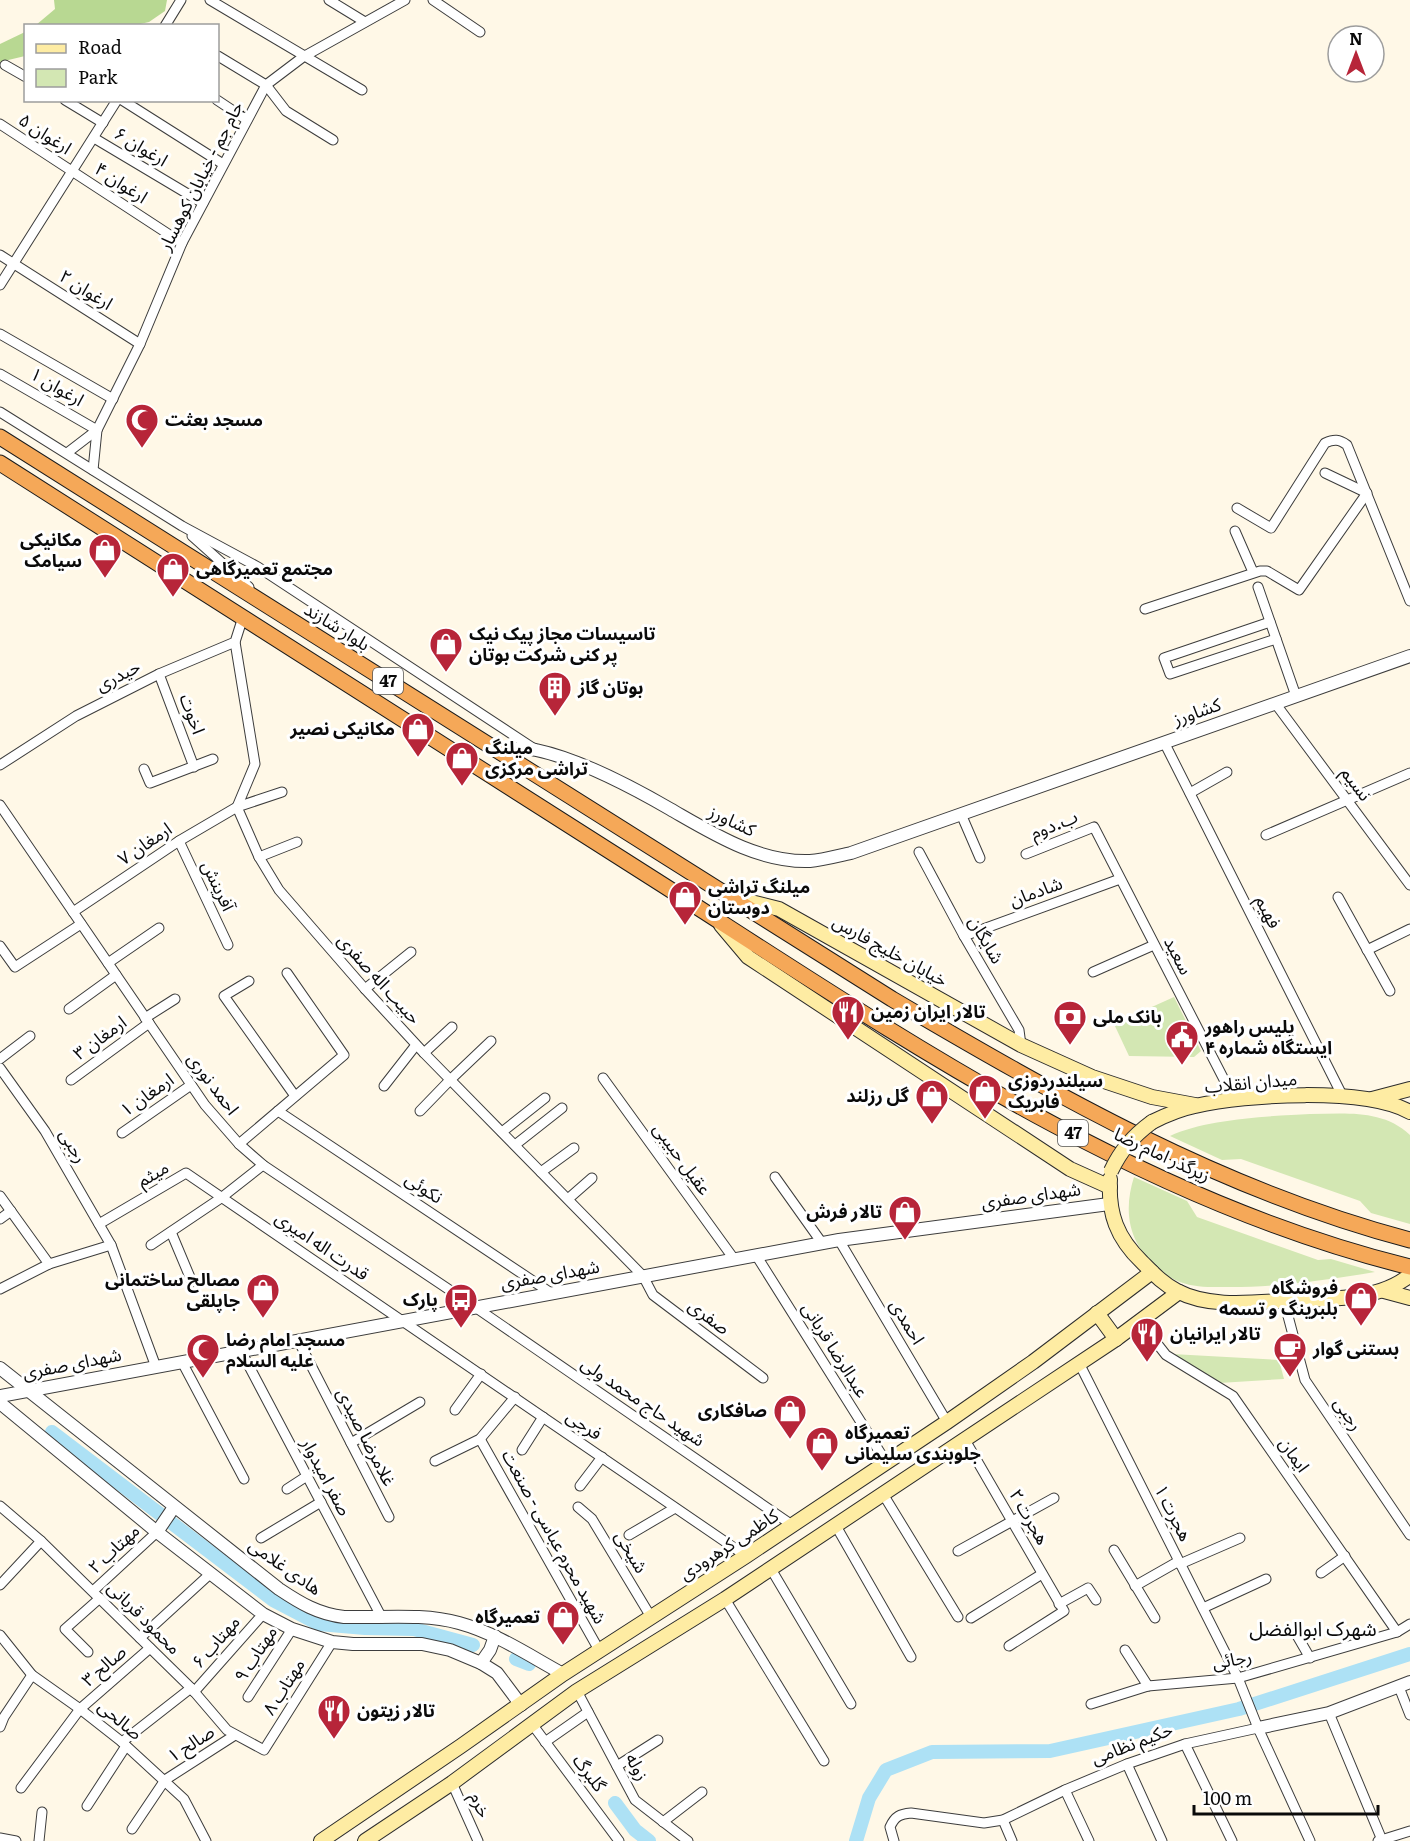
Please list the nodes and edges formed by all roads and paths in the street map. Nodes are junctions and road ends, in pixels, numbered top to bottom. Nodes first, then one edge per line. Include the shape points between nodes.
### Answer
1 (181, 0) edge
2 (210, 0) edge
3 (329, 0) edge
4 (405, 0) edge
5 (433, 0) edge
6 (365, 22) junction
7 (167, 24) edge
8 (480, 32) dead end
9 (219, 57) edge
10 (303, 57) junction
11 (5, 65) dead end
12 (24, 76) edge
13 (266, 85) junction
14 (362, 90) dead end
15 (219, 101) edge
16 (67, 102) edge
17 (116, 102) edge
18 (125, 102) edge
19 (248, 120) junction
20 (103, 123) junction
21 (0, 124) edge
22 (94, 138) junction
23 (333, 140) dead end
24 (223, 164) junction
25 (72, 171) junction
26 (203, 204) junction
27 (182, 243) junction
28 (0, 255) edge
29 (13, 264) junction
30 (0, 285) edge
31 (0, 334) edge
32 (140, 344) junction
33 (0, 374) edge
34 (113, 399) junction
35 (0, 412) edge
36 (97, 430) junction
37 (0, 436) edge
38 (67, 453) junction
39 (0, 463) edge
40 (93, 470) junction
41 (1325, 473) dead end
42 (1367, 493) junction
43 (1238, 508) dead end
44 (182, 526) junction
45 (1235, 531) dead end
46 (1253, 572) junction
47 (1258, 587) dead end
48 (1410, 601) edge
49 (273, 609) junction
50 (1145, 609) dead end
51 (243, 617) junction
52 (1270, 622) junction
53 (1276, 639) junction
54 (235, 642) junction
55 (1410, 656) edge
56 (159, 674) junction
57 (1296, 696) junction
58 (1275, 704) junction
59 (1164, 742) junction
60 (495, 749) junction
61 (535, 749) junction
62 (213, 759) dead end
63 (0, 765) edge
64 (194, 767) junction
65 (144, 769) dead end
66 (1227, 772) dead end
67 (1410, 773) edge
68 (282, 792) dead end
69 (1190, 793) junction
70 (1346, 799) junction
71 (0, 805) edge
72 (237, 807) junction
73 (961, 814) junction
74 (1094, 827) joint
75 (1266, 835) dead end
76 (178, 841) junction
77 (297, 842) dead end
78 (919, 852) dead end
79 (1026, 854) dead end
80 (259, 857) junction
81 (980, 858) dead end
82 (1120, 879) junction
83 (1410, 885) edge
84 (731, 897) junction
85 (1338, 897) dead end
86 (73, 912) junction
87 (716, 919) junction
88 (81, 924) junction
89 (776, 925) joint
90 (159, 928) dead end
91 (1410, 929) edge
92 (964, 936) junction
93 (228, 945) dead end
94 (1154, 945) junction
95 (0, 946) edge
96 (1367, 950) junction
97 (411, 952) dead end
98 (108, 963) junction
99 (1094, 972) dead end
100 (287, 973) dead end
101 (116, 975) junction
102 (249, 981) dead end
103 (365, 989) junction
104 (1390, 991) dead end
105 (175, 999) dead end
106 (69, 1009) dead end
107 (147, 1020) junction
108 (452, 1027) dead end
109 (30, 1036) dead end
110 (491, 1041) dead end
111 (1021, 1045) junction
112 (416, 1046) junction
113 (424, 1053) junction
114 (0, 1059) edge
115 (0, 1068) edge
116 (603, 1078) dead end
117 (71, 1080) dead end
118 (450, 1080) junction
119 (191, 1085) junction
120 (384, 1086) dead end
121 (1410, 1089) edge
122 (295, 1096) junction
123 (1343, 1097) junction
124 (545, 1098) dead end
125 (1234, 1099) junction
126 (1372, 1099) junction
127 (1195, 1106) junction
128 (562, 1108) dead end
129 (278, 1111) junction
130 (420, 1111) dead end
131 (1410, 1112) edge
132 (502, 1132) junction
133 (122, 1133) dead end
134 (239, 1144) junction
135 (515, 1145) junction
136 (574, 1148) dead end
137 (263, 1165) junction
138 (541, 1172) junction
139 (592, 1178) dead end
140 (775, 1178) dead end
141 (1110, 1187) junction
142 (0, 1196) edge
143 (221, 1198) junction
144 (568, 1199) junction
145 (1109, 1204) junction
146 (11, 1211) junction
147 (0, 1219) edge
148 (99, 1224) junction
149 (171, 1232) junction
150 (839, 1240) junction
151 (1410, 1240) edge
152 (822, 1243) junction
153 (111, 1245) junction
154 (151, 1245) dead end
155 (756, 1255) junction
156 (734, 1259) junction
157 (49, 1264) junction
158 (1410, 1267) edge
159 (1152, 1272) junction
160 (643, 1276) junction
161 (1406, 1278) edge
162 (192, 1282) dead end
163 (0, 1288) edge
164 (1384, 1291) junction
165 (1179, 1292) junction
166 (550, 1293) junction
167 (1410, 1298) edge
168 (1284, 1300) junction
169 (475, 1307) junction
170 (1097, 1313) junction
171 (1145, 1319) junction
172 (403, 1321) junction
173 (1116, 1339) junction
174 (298, 1340) junction
175 (241, 1351) junction
176 (182, 1362) junction
177 (1079, 1363) junction
178 (156, 1367) junction
179 (0, 1368) edge
180 (481, 1374) junction
181 (763, 1378) dead end
182 (29, 1390) junction
183 (0, 1396) edge
184 (515, 1397) junction
185 (420, 1402) dead end
186 (0, 1403) edge
187 (455, 1410) dead end
188 (543, 1417) junction
189 (947, 1422) junction
190 (480, 1439) junction
191 (965, 1440) junction
192 (351, 1443) junction
193 (522, 1450) dead end
194 (602, 1457) junction
195 (435, 1461) dead end
196 (886, 1462) junction
197 (307, 1476) junction
198 (244, 1479) dead end
199 (580, 1486) dead end
200 (287, 1489) dead end
201 (883, 1494) junction
202 (1054, 1498) dead end
203 (321, 1502) junction
204 (0, 1506) edge
205 (174, 1507) junction
206 (578, 1507) dead end
207 (675, 1508) junction
208 (389, 1517) dead end
209 (1012, 1521) junction
210 (792, 1525) junction
211 (836, 1526) junction
212 (157, 1532) junction
213 (628, 1535) dead end
214 (1410, 1535) edge
215 (261, 1538) dead end
216 (1240, 1538) dead end
217 (41, 1541) junction
218 (958, 1551) dead end
219 (1114, 1551) dead end
220 (746, 1556) junction
221 (1345, 1556) junction
222 (1180, 1562) junction
223 (771, 1569) junction
224 (1321, 1573) dead end
225 (210, 1574) junction
226 (1042, 1574) junction
227 (1266, 1579) dead end
228 (0, 1585) edge
229 (1135, 1586) junction
230 (97, 1595) junction
231 (726, 1599) junction
232 (1096, 1600) dead end
233 (1061, 1607) junction
234 (1203, 1608) junction
235 (263, 1614) junction
236 (651, 1617) junction
237 (958, 1617) dead end
238 (382, 1618) junction
239 (971, 1618) dead end
240 (1155, 1618) dead end
241 (1410, 1624) edge
242 (292, 1629) junction
243 (1295, 1632) dead end
244 (1397, 1632) junction
245 (0, 1635) edge
246 (495, 1636) junction
247 (140, 1638) junction
248 (332, 1641) junction
249 (1009, 1646) dead end
250 (150, 1648) junction
251 (599, 1650) junction
252 (1125, 1650) dead end
253 (88, 1652) dead end
254 (911, 1657) dead end
255 (1310, 1658) junction
256 (481, 1663) junction
257 (563, 1674) junction
258 (32, 1675) junction
259 (1238, 1678) junction
260 (1405, 1685) edge
261 (1148, 1686) junction
262 (193, 1690) junction
263 (577, 1691) junction
264 (248, 1697) dead end
265 (851, 1704) dead end
266 (1091, 1704) dead end
267 (520, 1705) junction
268 (80, 1709) junction
269 (588, 1712) junction
270 (1329, 1713) junction
271 (1410, 1715) edge
272 (532, 1724) junction
273 (1256, 1724) junction
274 (0, 1727) edge
275 (235, 1735) junction
276 (658, 1740) dead end
277 (546, 1742) junction
278 (124, 1744) junction
279 (1185, 1744) junction
280 (264, 1750) joint
281 (824, 1761) dead end
282 (1127, 1764) junction
283 (617, 1766) junction
284 (165, 1780) junction
285 (452, 1782) junction
286 (21, 1788) dead end
287 (1065, 1790) junction
288 (702, 1792) dead end
289 (87, 1806) dead end
290 (42, 1812) dead end
291 (357, 1817) junction
292 (1003, 1820) junction
293 (663, 1822) junction
294 (132, 1829) dead end
295 (1410, 1831) edge
296 (0, 1838) edge
297 (367, 1839) edge
298 (1380, 1840) edge
299 (16, 1841) edge
300 (39, 1841) edge
301 (206, 1841) edge
302 (321, 1841) edge
303 (478, 1841) edge
304 (619, 1841) edge
305 (688, 1841) edge
306 (894, 1841) edge
307 (1012, 1841) edge
308 (1089, 1841) edge
309 (1162, 1841) edge
310 (1232, 1841) edge
311 (1310, 1841) edge

1 - 7 street
2 - 10 street
3 - 6 street
4 - 6 street, جام جم - خیابان کوهسار
5 - 8 street
6 - 10 street, جام جم - خیابان کوهسار
9 - 13 street
10 - 13 street, جام جم - خیابان کوهسار
10 - 14 street
11 - 12 street
13 - 19 street, جام جم - خیابان کوهسار
13 - 23 street via 286,111
15 - 19 street
16 - 20 street
17 - 20 street
18 - 24 street
19 - 24 street, جام جم - خیابان کوهسار
20 - 22 street
21 - 25 street, ارغوان ۵
22 - 25 street
22 - 26 street, ارغوان ۶
24 - 26 street, جام جم - خیابان کوهسار
25 - 27 street, ارغوان ۴
25 - 29 street
26 - 27 street, جام جم - خیابان کوهسار
27 - 32 street, جام جم - خیابان کوهسار
28 - 29 street, ارغوان ۲
29 - 30 street
29 - 32 street, ارغوان ۲
31 - 34 street
32 - 34 street, جام جم - خیابان کوهسار
33 - 36 street, ارغوان ۱
34 - 36 street, جام جم - خیابان کوهسار
35 - 38 street
36 - 38 street
36 - 40 street
37 - 49 highway, بلوار شازند / 47
38 - 40 street
39 - 51 highway, 47
40 - 44 street
41 - 42 street
42 - 43 street via 1347,446 1333,440 1325,443 1271,528
42 - 46 street via 1299,590 1267,571
42 - 48 street
44 - 49 street
44 - 61 street via 258,567
45 - 46 street
46 - 50 street
47 - 52 street
49 - 60 highway, بلوار شازند / 47
51 - 54 street
51 - 87 highway, 47
52 - 53 street
52 - 53 street via 1164,657 1170,674
53 - 57 street
54 - 56 street, حیدری
54 - 72 street via 255,764
55 - 57 street, کشاورز
56 - 63 street, حیدری via 76,716
56 - 64 street, اخوت
57 - 58 street, کشاورز
58 - 59 street, کشاورز
58 - 70 street, نسیم
59 - 69 street, فهیم
59 - 73 street, کشاورز
60 - 61 street, کشاورز
60 - 84 highway, بلوار شازند / 47
61 - 73 street, کشاورز via 632,788 713,834 754,852 780,858 810,861 851,853
62 - 64 street
64 - 65 street via 150,783
66 - 69 street
67 - 70 street
68 - 72 street, ارمغان ۷
69 - 123 street, فهیم
70 - 75 street
70 - 83 street, نسیم
71 - 86 street, احمد نوری
72 - 76 street, ارمغان ۷
72 - 80 street, حبیب اله صفری
73 - 81 street
74 - 79 street, ب.دوم
74 - 82 street, سعید
76 - 86 street, ارمغان ۷
76 - 93 street, آفرینش
77 - 80 street
78 - 92 street, شایگان
80 - 103 street, حبیب اله صفری via 279,890
82 - 92 street, شادمان
82 - 94 street, سعید
84 - 89 highway, بلوار شازند / 47
84 - 111 main road, خیابان خلیج فارس via 779,909
85 - 96 street
86 - 88 street, احمد نوری
87 - 141 main road via 748,957 1070,1169
87 - 158 highway, زیرگذر امام رضا / 47 via 972,1078 1140,1168 1291,1231
88 - 95 street via 15,968
88 - 98 street, احمد نوری
89 - 151 highway, زیرگذر امام رضا / 47 via 892,999 1133,1134 1241,1183
90 - 98 street
91 - 96 street
92 - 111 street, شایگان via 1019,1030
94 - 99 street
94 - 125 street, سعید
96 - 104 street
97 - 103 street
98 - 101 street, احمد نوری
100 - 122 street via 344,1055
101 - 106 street
101 - 107 street, احمد نوری
102 - 122 street via 224,996
103 - 112 street, حبیب اله صفری
105 - 107 street, ارمغان ۳
107 - 117 street, ارمغان ۳
107 - 119 street, احمد نوری
108 - 113 street
109 - 114 street
110 - 118 street
111 - 127 main road, خیابان خلیج فارس via 1092,1077
112 - 113 street, حبیب اله صفری
112 - 120 street
113 - 118 street, حبیب اله صفری
115 - 148 street, رجبی via 45,1131
116 - 156 street, عقیل حبیبی
118 - 130 street
118 - 132 street, حبیب اله صفری
119 - 133 street, ارمغان ۱
119 - 134 street, احمد نوری
121 - 126 main road
122 - 129 street
123 - 125 main road, میدان انقلاب
123 - 126 main road, میدان انقلاب
124 - 132 street
125 - 127 main road, میدان انقلاب
126 - 131 main road, میدان انقلاب
127 - 141 main road, میدان انقلاب, bridge via 1168,1113 1129,1141 1111,1171
128 - 135 street
129 - 134 street
129 - 166 street, نکوئی
132 - 135 street, حبیب اله صفری
134 - 137 street, احمد نوری
135 - 138 street, حبیب اله صفری
136 - 138 street
137 - 143 street
137 - 169 street, احمد نوری
138 - 144 street, حبیب اله صفری
139 - 144 street
140 - 152 street
141 - 145 main road, میدان انقلاب
142 - 146 street
143 - 148 street, میثم via 186,1173
143 - 149 street
143 - 172 street, قدرت اله امیری
144 - 160 street, حبیب اله صفری
145 - 150 street, شهدای صفری
145 - 159 main road, میدان انقلاب via 1116,1227 1131,1251
146 - 147 street
146 - 157 street
148 - 153 street, رجبی
149 - 154 street
149 - 162 street
150 - 152 street, شهدای صفری
150 - 189 street, احمدی
152 - 155 street, شهدای صفری
153 - 157 street
153 - 178 street, رجبی
155 - 156 street, شهدای صفری
155 - 196 street, عبدالرضا قربانی
156 - 160 street, شهدای صفری
157 - 163 street
159 - 165 main road, میدان انقلاب
159 - 170 main road, کاظمی کرهرودی
160 - 166 street, شهدای صفری
160 - 181 street, صفری via 653,1295
161 - 164 main road, میدان انقلاب
164 - 167 main road
164 - 168 main road, میدان انقلاب
165 - 168 main road, میدان انقلاب via 1207,1300 1244,1303
165 - 171 main road
166 - 169 street, شهدای صفری
168 - 214 street, رجبی via 1305,1380
169 - 172 street, شهدای صفری
169 - 210 street, شهید حاج محمد ولی
170 - 173 main road
170 - 189 main road, کاظمی کرهرودی
171 - 173 main road
171 - 221 street, ایمان via 1166,1355 1233,1396
172 - 174 street, شهدای صفری
172 - 180 street, فرجی
173 - 177 main road
174 - 175 street, شهدای صفری
174 - 192 street, غلامرضا صیدی
175 - 176 street, شهدای صفری
175 - 197 street, صفر امیدوار
176 - 178 street, شهدای صفری
176 - 198 street
177 - 191 main road
177 - 222 street, هجرت ۱
178 - 182 street, شهدای صفری
179 - 182 street, هادی غلامی
180 - 184 street, فرجی
180 - 187 street
182 - 183 street, شهدای صفری
182 - 205 street, هادی غلامی
184 - 188 street, فرجی
184 - 190 street
185 - 192 street
186 - 212 street
188 - 193 street
188 - 194 street, فرجی
189 - 196 main road, کاظمی کرهرودی
190 - 195 street
190 - 251 street, شهید محرم عباسی - صنعت
191 - 201 main road
191 - 209 street, هجرت ۲
192 - 208 street, غلامرضا صیدی
194 - 199 street
194 - 207 street, فرجی
196 - 210 main road, کاظمی کرهرودی
197 - 200 street
197 - 203 street, صفر امیدوار
201 - 211 main road
201 - 237 street
202 - 209 street
203 - 215 street
203 - 238 street, صفر امیدوار
204 - 217 street, محمود قربانی
205 - 212 street
205 - 238 street, هادی غلامی via 304,1606 330,1616
206 - 236 street, شیخی via 592,1519
207 - 213 street
207 - 220 street, فرجی
209 - 218 street
209 - 226 street, هجرت ۲
210 - 220 main road, کاظمی کرهرودی
211 - 223 main road
211 - 254 street
212 - 225 street
212 - 230 street, مهتاب ۲
216 - 222 street
217 - 228 street
217 - 230 street, محمود قربانی
219 - 229 street
220 - 236 main road, کاظمی کرهرودی
221 - 224 street
221 - 244 street, ایمان
222 - 229 street
222 - 234 street, هجرت ۱
223 - 231 main road
223 - 265 street
225 - 235 street
225 - 247 street
226 - 233 street, هجرت ۲
226 - 239 street
227 - 234 street
229 - 240 street
230 - 247 street, محمود قربانی
230 - 253 street, مهتاب ۲ via 65,1629
231 - 263 main road
231 - 281 street
232 - 233 street via 1088,1588
233 - 249 street
234 - 259 street, هجرت ۱
235 - 242 street
235 - 262 street, مهتاب ۶
236 - 251 main road, کاظمی کرهرودی
238 - 246 street, هادی غلامی via 430,1618
241 - 244 street, رجائی
242 - 248 street
242 - 264 street, مهتاب ۹
243 - 255 street
244 - 255 street, رجائی
245 - 258 street, صالحی
246 - 256 street
246 - 257 street, هادی غلامی
247 - 250 street, محمود قربانی
248 - 256 street via 422,1644
248 - 280 street, مهتاب ۸
250 - 262 street, محمود قربانی
250 - 268 street, صالح ۳
251 - 257 main road, کاظمی کرهرودی
252 - 261 street
255 - 259 street, رجائی
256 - 267 street via 497,1672
257 - 267 main road, کاظمی کرهرودی
258 - 268 street, صالحی
258 - 274 street
259 - 261 street, رجائی
259 - 273 street, هجرت ۱
260 - 270 street, حکیم نظامی
260 - 271 street
261 - 266 street, رجائی
262 - 275 street, محمود قربانی
262 - 278 street, مهتاب ۶
263 - 269 street, زوله
263 - 272 main road
267 - 291 main road, کاظمی کرهرودی
268 - 278 street, صالحی
268 - 286 street, صالح ۳
269 - 277 street
269 - 283 street, زوله
270 - 273 street, حکیم نظامی
270 - 298 street
272 - 277 street, گلبرگ
272 - 285 main road
273 - 279 street, حکیم نظامی
273 - 311 street, هجرت ۱
275 - 280 street, محمود قربانی
275 - 284 street, صالح ۱
276 - 283 street
277 - 304 street, گلبرگ
278 - 284 street, صالحی
278 - 289 street, مهتاب ۶
279 - 282 street, حکیم نظامی
279 - 310 street
282 - 287 street, حکیم نظامی
282 - 309 street
283 - 293 street, زوله via 635,1800
284 - 294 street
284 - 301 street, صالحی via 184,1799
285 - 297 main road
285 - 303 street, خرم
287 - 292 street, حکیم نظامی
287 - 308 street
288 - 293 street
290 - 300 street
291 - 297 main road
291 - 302 main road, کاظمی کرهرودی
292 - 306 street, حکیم نظامی via 984,1823 901,1814 890,1827
292 - 307 street
293 - 305 street, زوله
295 - 298 street
296 - 299 street

